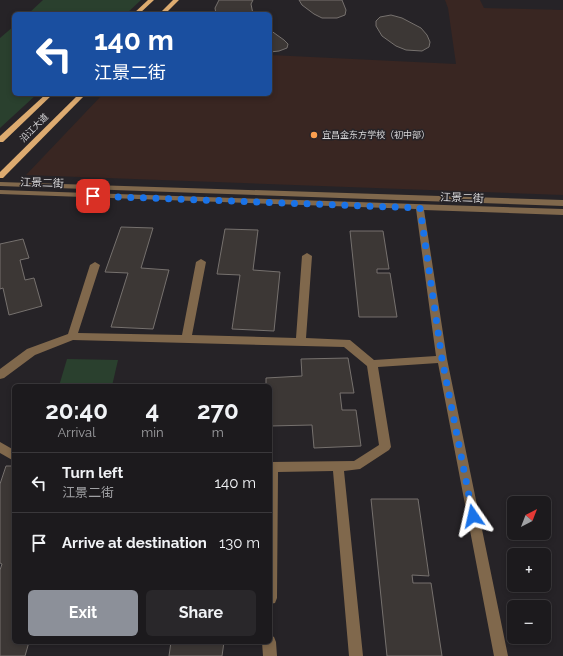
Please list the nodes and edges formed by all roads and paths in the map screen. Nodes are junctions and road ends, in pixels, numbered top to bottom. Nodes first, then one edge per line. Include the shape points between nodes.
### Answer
1 (151, 0) edge
2 (176, 0) edge
3 (138, 12) edge
4 (164, 12) edge
5 (48, 96) edge
6 (81, 96) edge
7 (0, 140) edge
8 (0, 176) edge
9 (0, 184) edge
10 (0, 192) edge
11 (563, 203) edge
12 (420, 208) junction
13 (563, 212) edge
14 (308, 256) dead end
15 (201, 262) dead end
16 (95, 265) dead end
17 (72, 336) junction
18 (186, 339) junction
19 (301, 342) junction
20 (442, 359) junction
21 (372, 364) junction
22 (0, 375) edge
23 (0, 447) edge
24 (12, 455) edge
25 (338, 466) junction
26 (272, 467) edge
27 (269, 644) edge
28 (270, 656) edge
29 (356, 656) edge
30 (502, 656) edge

1 - 3 main road
2 - 4 main road
5 - 7 main road, 沿江大道
6 - 8 main road, 沿江大道
9 - 11 street, 江景二街
10 - 12 street, 江景二街
12 - 13 street, 江景二街
12 - 20 street
14 - 19 street
15 - 18 street
16 - 17 street
17 - 18 street
17 - 22 street via 31,352
18 - 19 street
19 - 21 street via 346,343
20 - 21 street
20 - 30 street
21 - 25 street via 385,447 356,466
23 - 24 street
25 - 26 street
25 - 29 street
27 - 28 street

